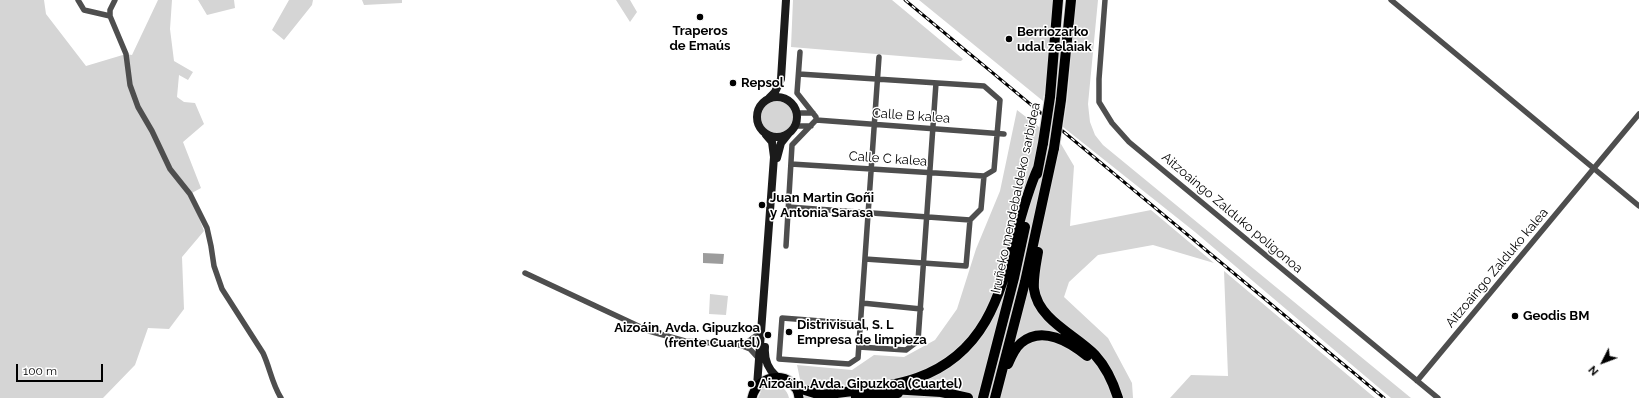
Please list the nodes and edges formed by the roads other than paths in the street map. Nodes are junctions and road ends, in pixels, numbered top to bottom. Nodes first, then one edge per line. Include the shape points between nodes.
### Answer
1 (78, 0) edge
2 (115, 0) edge
3 (786, 0) edge
4 (1058, 0) edge
5 (1071, 0) edge
6 (1104, 0) edge
7 (1391, 0) edge
8 (110, 16) junction
9 (800, 52) dead end
10 (879, 57) dead end
11 (799, 74) junction
12 (780, 79) junction
13 (877, 79) junction
14 (936, 83) junction
15 (769, 98) junction
16 (787, 99) junction
17 (797, 113) junction
18 (813, 113) junction
19 (1639, 114) edge
20 (816, 120) junction
21 (874, 124) junction
22 (795, 126) junction
23 (811, 126) junction
24 (933, 128) junction
25 (997, 133) junction
26 (789, 134) junction
27 (1004, 134) dead end
28 (766, 135) junction
29 (791, 164) junction
30 (871, 168) junction
31 (1038, 168) junction
32 (1593, 168) junction
33 (930, 172) junction
34 (984, 176) junction
35 (1046, 187) junction
36 (1639, 206) edge
37 (788, 207) junction
38 (868, 214) junction
39 (927, 218) junction
40 (970, 220) junction
41 (786, 246) dead end
42 (865, 259) junction
43 (924, 263) junction
44 (525, 273) dead end
45 (862, 303) junction
46 (921, 308) junction
47 (860, 324) junction
48 (761, 332) junction
49 (740, 345) junction
50 (859, 347) junction
51 (759, 359) junction
52 (776, 376) junction
53 (1417, 381) junction
54 (757, 386) junction
55 (795, 387) junction
56 (999, 388) edge
57 (853, 394) edge
58 (281, 398) edge
59 (752, 398) edge
60 (798, 398) edge
61 (941, 398) edge
62 (968, 398) edge
63 (984, 398) edge
64 (995, 398) edge
65 (1112, 398) edge
66 (1118, 398) edge
67 (1438, 398) edge

1 - 8 street via 84,10
2 - 8 street
3 - 12 main road
4 - 31 highway, Iruñeko mendebaldeko sarbidea, bridge via 1050,97
5 - 35 highway, Iruñeko mendebaldeko sarbidea, bridge via 1061,100
6 - 53 street, Aitzoaingo Zalduko poligonoa via 1099,102 1112,123 1130,142
7 - 32 street
8 - 58 street via 126,54 131,90 138,107 170,169 190,194 209,236 214,266 222,289 263,353 273,384
9 - 11 street
10 - 13 street
11 - 13 street
11 - 18 street via 797,93
12 - 15 main road
12 - 16 main road
13 - 14 street
13 - 21 street
14 - 24 street
14 - 25 street via 984,86 1000,100
15 - 16 main road
15 - 28 main road via 760,106 756,118
16 - 17 main road
17 - 18 street
17 - 22 main road
18 - 20 street
19 - 32 street, Aitzoaingo Zalduko kalea
20 - 21 street, Calle B kalea
20 - 23 street
21 - 24 street, Calle B kalea
21 - 30 street
22 - 23 street
22 - 26 main road
23 - 29 street via 792,145
24 - 25 street, Calle B kalea
24 - 33 street
25 - 27 street, Calle B kalea
25 - 34 street via 994,170
26 - 28 main road via 778,138
26 - 52 main road via 781,143 778,154 764,354
28 - 48 main road via 772,142 774,157
29 - 30 street, Calle C kalea
29 - 37 street
30 - 33 street, Calle C kalea
30 - 38 street
31 - 57 highway via 994,304 979,333 957,357 940,368 917,379
31 - 63 highway, Iruñeko mendebaldeko sarbidea
32 - 36 street
32 - 53 street, Aitzoaingo Zalduko kalea
33 - 34 street, Calle C kalea
33 - 39 street
34 - 40 street via 981,209
35 - 56 highway, Iruñeko mendebaldeko sarbidea
35 - 66 highway via 1046,209 1034,290 1045,311 1095,355 1106,369
37 - 38 street
37 - 41 street
38 - 39 street
38 - 42 street
39 - 40 street
39 - 43 street
40 - 43 street via 966,266
42 - 43 street
42 - 45 street
43 - 46 street
44 - 49 street via 649,331 685,341
45 - 46 street
45 - 47 street
46 - 50 street via 916,344 906,350
47 - 50 street
47 - 50 street via 782,318 779,359 849,364 858,358
48 - 49 street
48 - 51 main road
49 - 51 street via 750,349
51 - 54 main road
52 - 54 highway
52 - 55 highway via 789,381
53 - 67 street, Aitzoaingo Zalduko poligonoa
54 - 59 highway
55 - 57 highway via 821,395
55 - 60 highway
56 - 64 highway
56 - 65 highway via 1021,342 1030,337 1053,336 1087,355 1098,367
57 - 61 highway via 919,394
57 - 62 highway via 914,389

